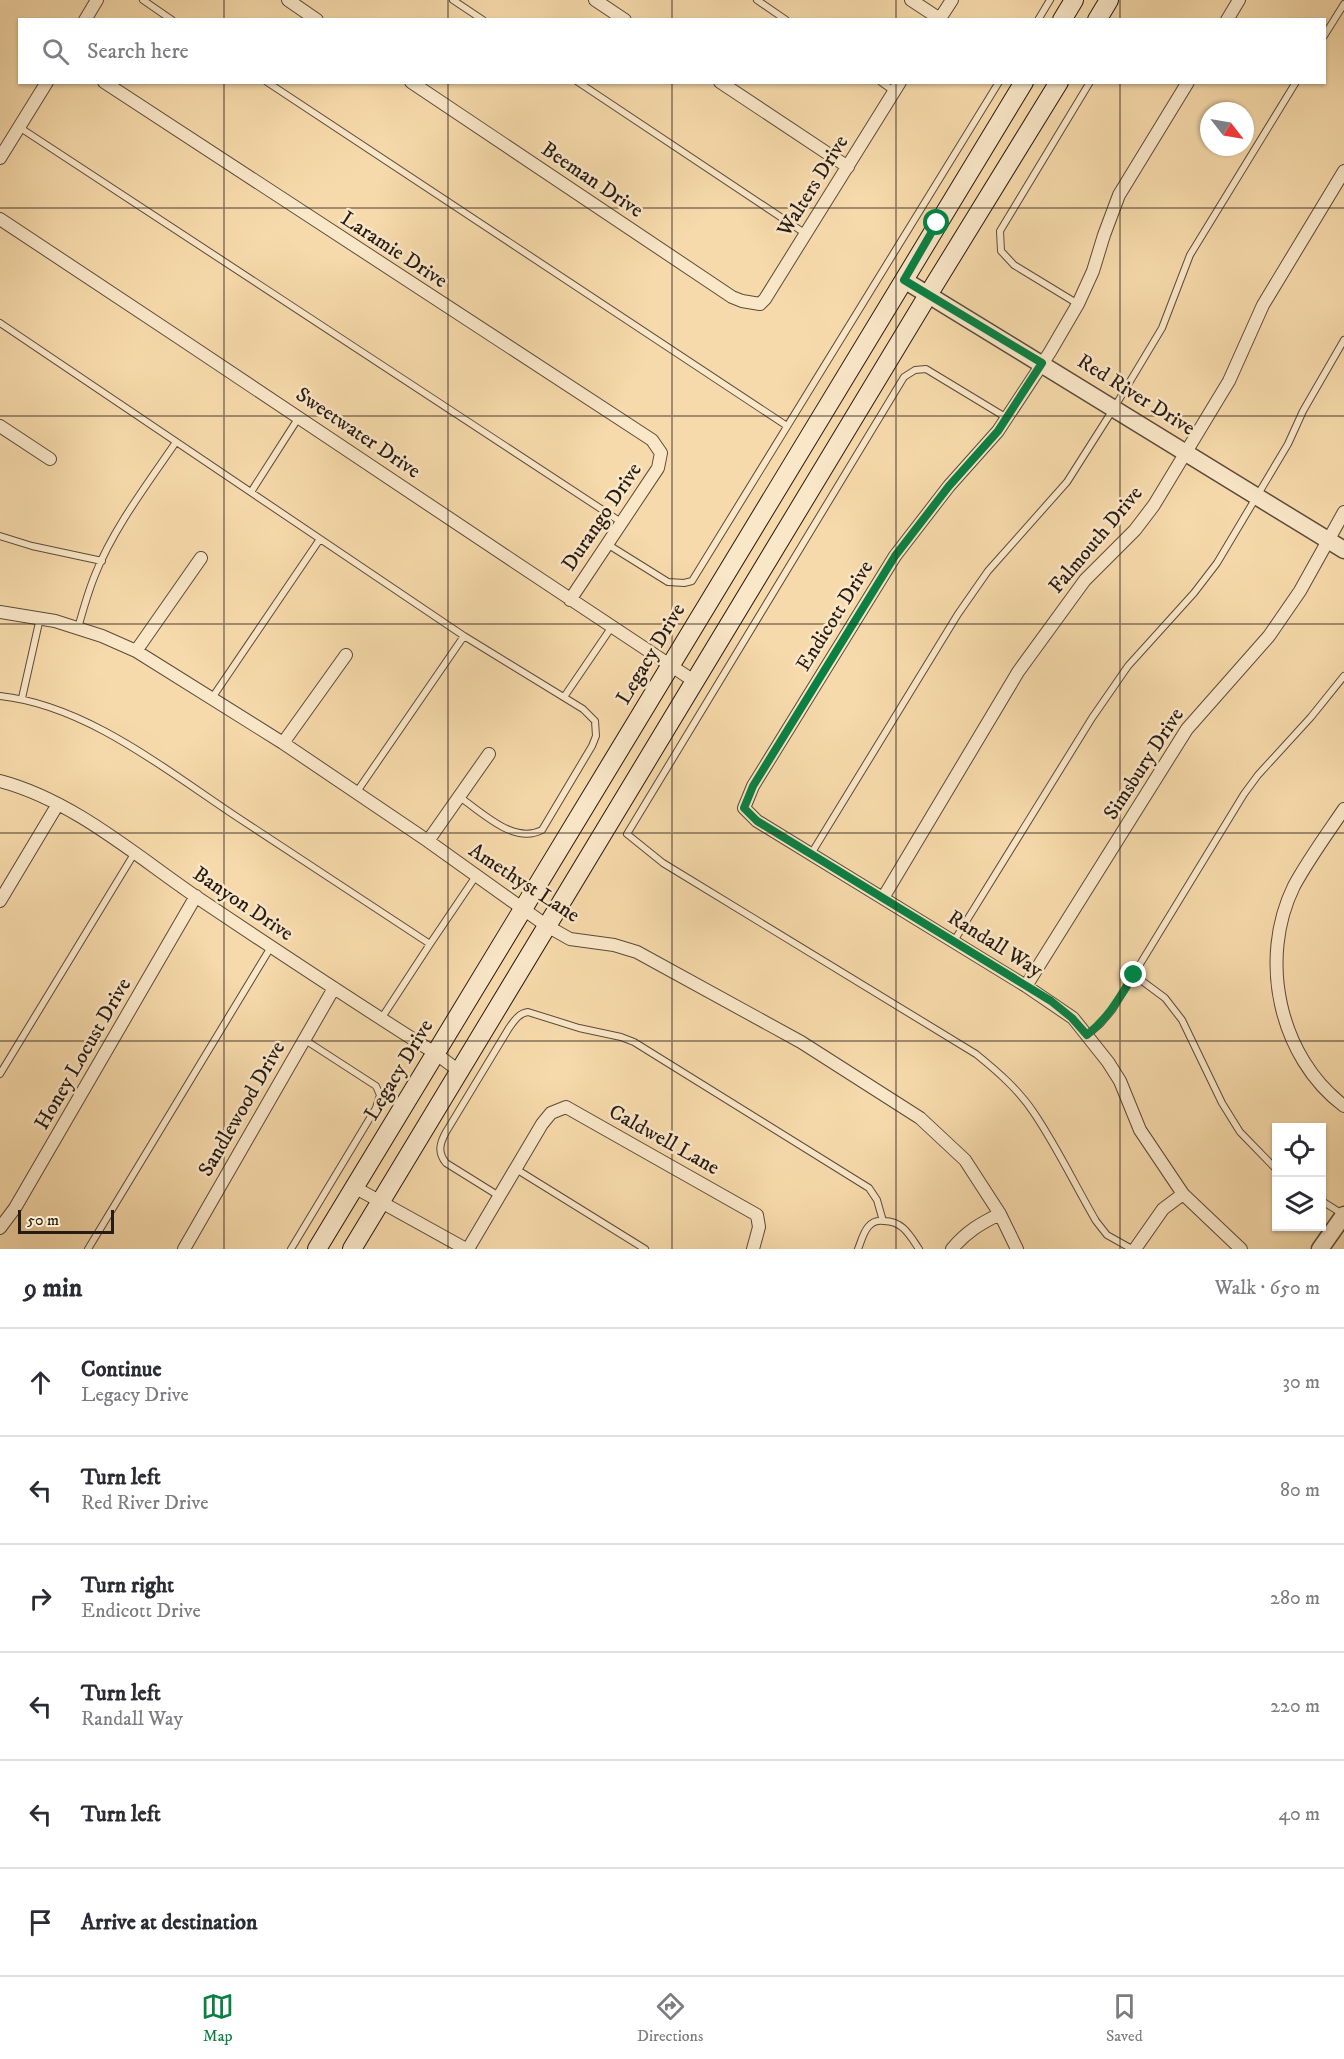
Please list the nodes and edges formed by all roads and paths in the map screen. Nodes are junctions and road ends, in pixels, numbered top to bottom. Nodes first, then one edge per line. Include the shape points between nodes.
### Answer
1 (97, 0) edge
2 (143, 0) edge
3 (453, 0) edge
4 (596, 0) edge
5 (757, 0) edge
6 (911, 0) edge
7 (952, 0) edge
8 (1050, 0) edge
9 (1074, 0) edge
10 (1110, 0) edge
11 (292, 1) edge
12 (1237, 1) edge
13 (1344, 4) edge
14 (86, 18) edge
15 (169, 18) edge
16 (314, 18) edge
17 (480, 18) edge
18 (622, 18) edge
19 (783, 18) edge
20 (938, 18) edge
21 (941, 18) edge
22 (1039, 18) edge
23 (1063, 18) edge
24 (1098, 18) edge
25 (1228, 18) edge
26 (1326, 33) edge
27 (46, 84) edge
28 (107, 84) edge
29 (270, 84) edge
30 (414, 84) edge
31 (581, 84) edge
32 (723, 84) edge
33 (998, 84) edge
34 (1023, 84) edge
35 (1058, 84) edge
36 (1089, 84) edge
37 (1187, 84) edge
38 (1295, 84) edge
39 (897, 87) edge
40 (20, 128) junction
41 (0, 158) edge
42 (848, 167) junction
43 (1344, 171) edge
44 (0, 219) edge
45 (806, 234) junction
46 (904, 280) junction
47 (928, 294) junction
48 (753, 304) joint
49 (1078, 304) junction
50 (0, 323) edge
51 (1344, 340) edge
52 (1042, 363) junction
53 (1114, 408) junction
54 (299, 417) junction
55 (1007, 418) junction
56 (0, 426) edge
57 (787, 426) junction
58 (176, 442) junction
59 (1186, 452) junction
60 (661, 453) joint
61 (50, 459) dead end
62 (251, 492) junction
63 (1257, 496) junction
64 (1344, 512) edge
65 (621, 522) junction
66 (0, 536) edge
67 (320, 539) junction
68 (1329, 540) junction
69 (607, 544) junction
70 (1344, 550) edge
71 (201, 558) dead end
72 (102, 561) junction
73 (570, 600) junction
74 (0, 612) edge
75 (40, 618) junction
76 (78, 628) junction
77 (611, 628) junction
78 (464, 636) junction
79 (136, 651) junction
80 (346, 655) dead end
81 (670, 666) junction
82 (1344, 676) edge
83 (694, 681) junction
84 (0, 696) edge
85 (564, 697) junction
86 (22, 698) junction
87 (212, 698) junction
88 (283, 743) junction
89 (489, 754) dead end
90 (0, 781) edge
91 (356, 793) junction
92 (458, 795) junction
93 (58, 804) junction
94 (744, 808) joint
95 (1344, 809) edge
96 (428, 841) junction
97 (134, 854) junction
98 (811, 854) junction
99 (476, 876) junction
100 (196, 896) junction
101 (883, 897) junction
102 (0, 901) edge
103 (523, 907) junction
104 (547, 926) junction
105 (954, 941) junction
106 (430, 944) junction
107 (271, 946) junction
108 (1134, 975) junction
109 (1026, 986) junction
110 (334, 988) junction
111 (381, 1019) junction
112 (1087, 1035) junction
113 (304, 1040) junction
114 (435, 1053) junction
115 (459, 1071) junction
116 (0, 1074) edge
117 (1344, 1106) edge
118 (1272, 1165) edge
119 (516, 1169) junction
120 (354, 1187) junction
121 (1183, 1194) junction
122 (499, 1197) junction
123 (380, 1202) junction
124 (1326, 1204) edge
125 (1000, 1214) junction
126 (1344, 1215) edge
127 (883, 1221) junction
128 (0, 1228) edge
129 (1236, 1248) edge
130 (88, 1249) edge
131 (184, 1249) edge
132 (291, 1249) edge
133 (316, 1249) edge
134 (352, 1249) edge
135 (467, 1249) edge
136 (645, 1249) edge
137 (753, 1249) edge
138 (858, 1249) edge
139 (920, 1249) edge
140 (952, 1249) edge
141 (1017, 1249) edge
142 (1133, 1249) edge
143 (1320, 1249) edge

1 - 14 street
2 - 15 lane
3 - 17 lane
4 - 18 street
5 - 19 lane
6 - 20 street
7 - 21 street
8 - 22 lane
9 - 23 main road
10 - 24 main road
11 - 16 street
12 - 25 street
13 - 26 lane
27 - 40 street
28 - 60 street, Laramie Drive via 652,440
29 - 57 lane
30 - 48 street, Beeman Drive via 732,297
31 - 45 lane
32 - 42 street
33 - 57 lane
34 - 46 main road, Legacy Drive
35 - 47 main road
36 - 49 lane via 1000,231 1001,251 1014,265
37 - 49 street, Endicott Drive via 1119,195
38 - 53 lane via 1190,255 1162,328
39 - 42 street, Walters Drive
40 - 41 street
40 - 65 lane
42 - 45 street, Walters Drive
43 - 59 street, Falmouth Drive via 1263,305 1229,381
44 - 54 street, Sweetwater Drive
45 - 48 street, Walters Drive via 765,299
46 - 47 street, Red River Drive
46 - 81 main road, Legacy Drive
47 - 52 street, Red River Drive
47 - 83 main road
49 - 52 street, Endicott Drive
50 - 58 lane
51 - 63 lane
52 - 53 street, Red River Drive
52 - 55 street, Endicott Drive
53 - 59 street, Red River Drive
53 - 98 lane via 1067,482 988,571 958,614
54 - 62 lane
54 - 73 street, Sweetwater Drive
55 - 94 street, Endicott Drive via 895,556 753,786
55 - 142 lane via 926,369 904,377 627,834 663,863 992,1067 1034,1112 1096,1221 1107,1235
56 - 61 street
57 - 69 lane via 692,581 668,582
58 - 62 lane
58 - 72 lane
59 - 63 street, Red River Drive
59 - 101 street, Falmouth Drive via 1135,530 1085,580 1018,672
60 - 65 street, Durango Drive via 658,468
62 - 67 lane
63 - 68 street, Red River Drive
63 - 105 lane via 1217,563 1128,666 1092,718
64 - 68 street, Simsbury Drive
65 - 69 street, Durango Drive
66 - 72 lane
67 - 78 lane
67 - 87 lane
68 - 70 street, Red River Drive
68 - 109 street, Simsbury Drive via 1269,636 1186,729
69 - 73 street, Durango Drive
71 - 79 street
72 - 76 lane
73 - 77 street, Sweetwater Drive
74 - 75 street, Amethyst Lane
75 - 76 street, Amethyst Lane
75 - 86 lane
76 - 79 street, Amethyst Lane
77 - 81 street, Sweetwater Drive
77 - 85 lane
78 - 85 lane
78 - 91 lane
79 - 87 street, Amethyst Lane
80 - 88 street
81 - 83 street, Sweetwater Drive
81 - 103 main road, Legacy Drive
82 - 108 lane via 1258,775
83 - 104 main road
84 - 86 lane
85 - 92 lane via 595,722 596,736 542,830 520,835
86 - 106 lane via 62,712 124,743
87 - 88 street, Amethyst Lane
88 - 91 street, Amethyst Lane
89 - 92 street
90 - 93 street, Banyon Drive
91 - 96 street, Amethyst Lane
92 - 96 street
93 - 97 street, Banyon Drive
93 - 102 street
94 - 98 street, Randall Way via 757,821
95 - 117 street via 1294,887 1276,952 1276,979 1295,1048 1313,1075
96 - 99 street, Amethyst Lane
97 - 100 street, Banyon Drive
97 - 116 lane
98 - 101 street, Randall Way
99 - 103 street, Amethyst Lane
99 - 106 lane
100 - 107 street, Banyon Drive
100 - 128 street, Honey Locust Drive
101 - 105 street, Randall Way
103 - 104 street, Amethyst Lane
103 - 114 main road, Legacy Drive
104 - 115 main road
104 - 125 street, Amethyst Lane via 570,939 637,952 801,1042 920,1118 965,1160
105 - 109 street, Randall Way
106 - 111 lane
107 - 110 street, Banyon Drive
107 - 130 lane
108 - 112 lane via 1112,1010
108 - 118 lane via 1165,998 1182,1020 1240,1132
109 - 112 street, Randall Way via 1072,1018
110 - 111 street, Banyon Drive
110 - 113 street, Sandlewood Drive
111 - 114 street, Banyon Drive
112 - 121 street, Randall Way via 1120,1081 1140,1130
113 - 131 street, Sandlewood Drive
113 - 132 lane via 376,1086 380,1095 376,1108
114 - 115 street, Banyon Drive
114 - 120 main road, Legacy Drive
115 - 123 main road
119 - 122 street
119 - 136 lane
119 - 137 street, Caldwell Lane via 542,1124 551,1113 566,1107 757,1215 759,1227
120 - 123 street
120 - 133 main road, Legacy Drive
121 - 129 street, Randall Way
121 - 142 street via 1163,1209
122 - 127 lane via 446,1163 440,1147 509,1028 517,1017 528,1012 634,1042 869,1188
122 - 135 street
123 - 134 main road
123 - 135 street
124 - 126 lane
125 - 140 street via 979,1223
125 - 141 street, Amethyst Lane
126 - 143 street
127 - 138 lane via 868,1226
127 - 139 lane via 898,1224

